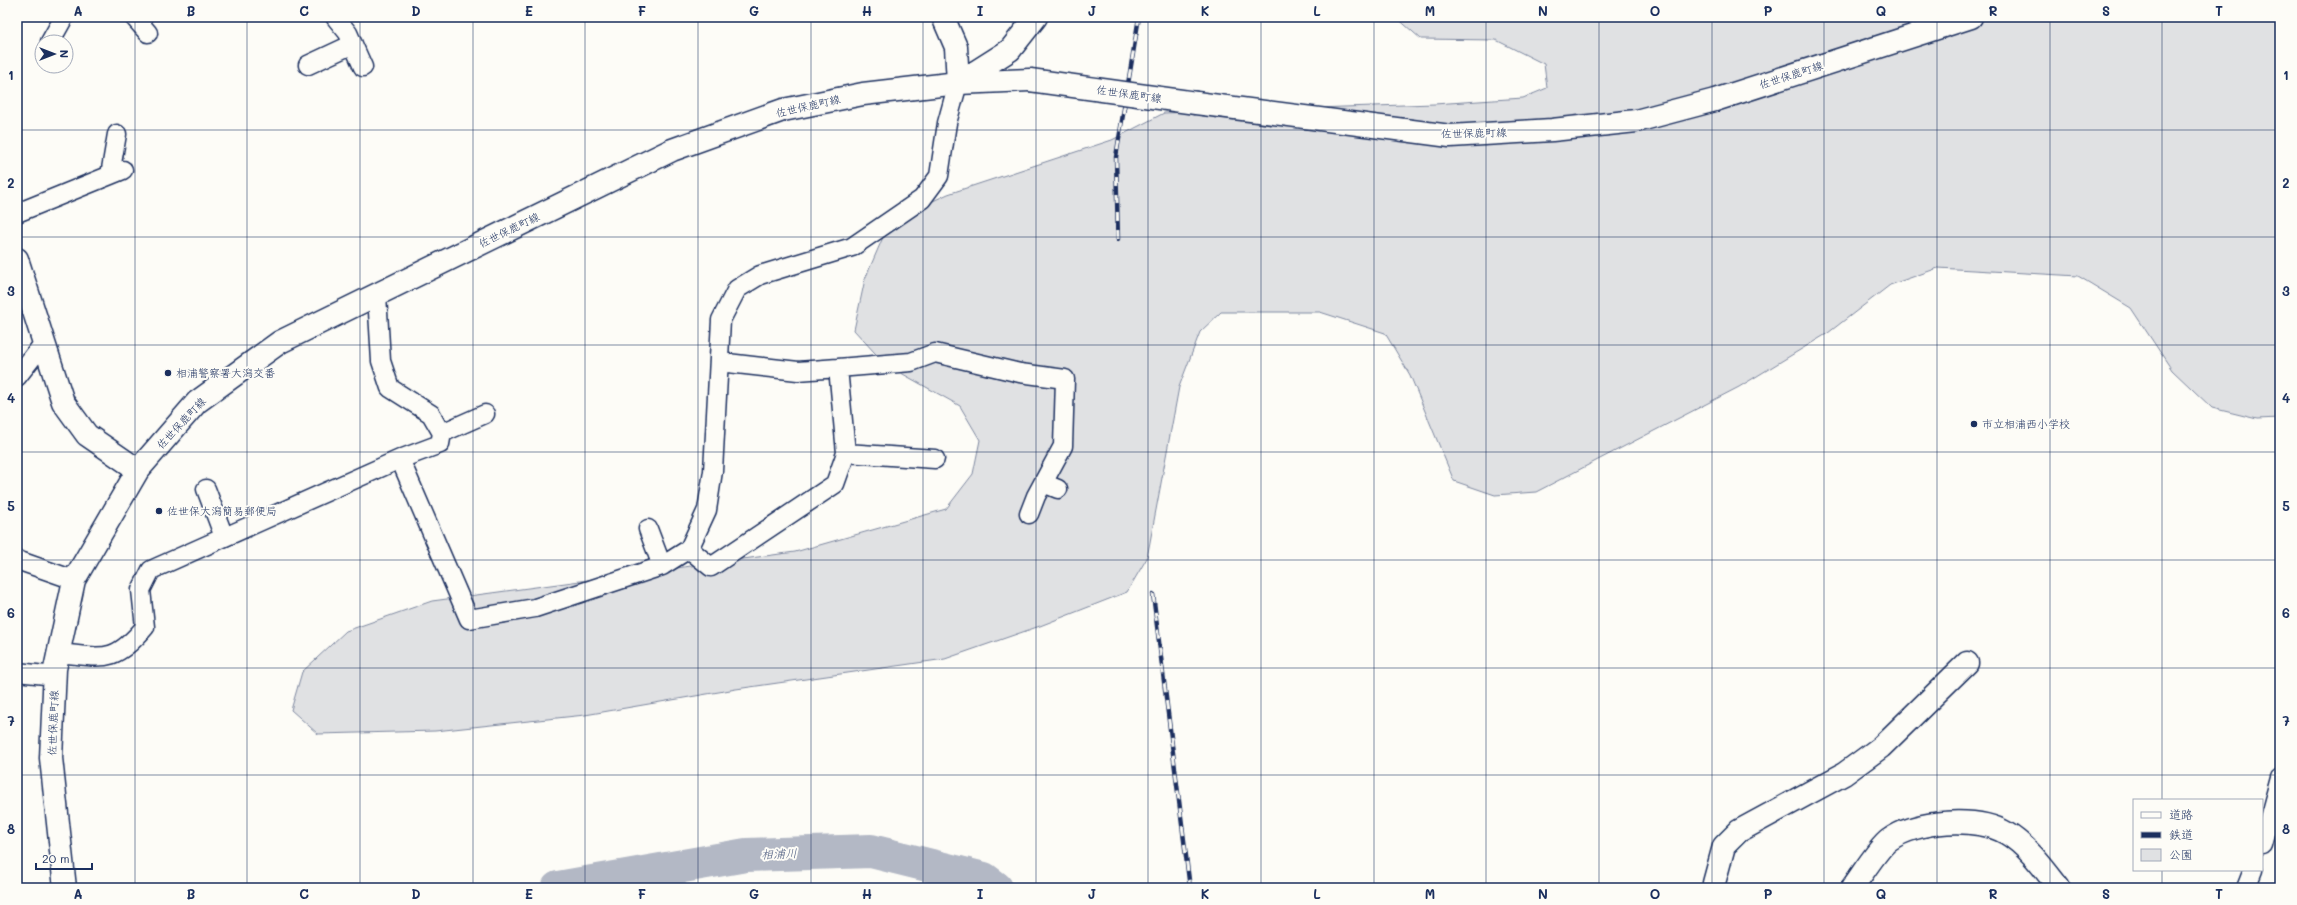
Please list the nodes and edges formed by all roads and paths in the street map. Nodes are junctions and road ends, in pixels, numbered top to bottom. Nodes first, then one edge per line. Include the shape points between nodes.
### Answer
1 (64, 17) edge
2 (134, 17) edge
3 (335, 17) edge
4 (943, 17) edge
5 (1036, 17) edge
6 (1971, 17) edge
7 (148, 33) dead end
8 (54, 34) edge
9 (353, 44) junction
10 (308, 65) dead end
11 (364, 67) dead end
12 (958, 83) junction
13 (117, 134) dead end
14 (17, 213) edge
15 (17, 263) edge
16 (378, 295) junction
17 (43, 344) junction
18 (719, 362) junction
19 (838, 368) junction
20 (17, 377) edge
21 (484, 414) dead end
22 (442, 433) junction
23 (846, 453) junction
24 (400, 459) junction
25 (935, 459) dead end
26 (138, 470) junction
27 (206, 489) dead end
28 (1029, 514) dead end
29 (648, 530) dead end
30 (224, 537) junction
31 (689, 549) junction
32 (17, 560) edge
33 (662, 566) junction
34 (74, 580) junction
35 (58, 653) junction
36 (1967, 663) dead end
37 (17, 672) edge
38 (54, 676) junction
39 (2280, 778) edge
40 (2263, 840) edge
41 (2253, 871) edge
42 (65, 888) edge
43 (1716, 888) edge
44 (1852, 888) edge
45 (2059, 888) edge
46 (2246, 888) edge

1 - 8 street
2 - 7 street
3 - 9 street
4 - 12 main road via 956,47
5 - 12 main road via 1010,50
6 - 12 main road, 佐世保鹿町線, bridge via 1715,100 1636,121 1552,130 1450,136 1030,80
9 - 10 street
9 - 11 street
12 - 16 main road, 佐世保鹿町線 via 864,94 783,110 672,150
12 - 18 street via 947,123 939,176 922,199 852,247 760,275 737,289 721,320
13 - 14 street via 117,172
15 - 17 main road
16 - 22 street via 381,361 390,388 431,414
16 - 26 main road, 佐世保鹿町線 via 280,342 197,402
17 - 20 street
17 - 26 main road via 63,402 88,435
18 - 19 street via 798,371
18 - 31 street via 713,471 707,510
19 - 23 street
19 - 28 street via 911,362 935,353 1020,373 1065,379 1063,446 1050,486
21 - 22 street
22 - 24 street via 440,444
23 - 25 street
23 - 31 street via 834,484 711,567
24 - 30 street
24 - 33 street via 469,619 535,608
26 - 34 main road, 佐世保鹿町線
27 - 30 street
29 - 33 street
30 - 35 street via 151,570 141,590 145,627 130,645 107,657
31 - 33 street
32 - 34 street
34 - 35 main road, 佐世保鹿町線
35 - 38 main road, 佐世保鹿町線
36 - 43 main road via 1881,747 1844,774 1739,831 1724,846 1714,884
37 - 38 street
38 - 42 main road, 佐世保鹿町線 via 51,758
39 - 40 street
41 - 46 street
44 - 45 main road via 1889,840 1922,825 1969,822 2006,833 2040,864

